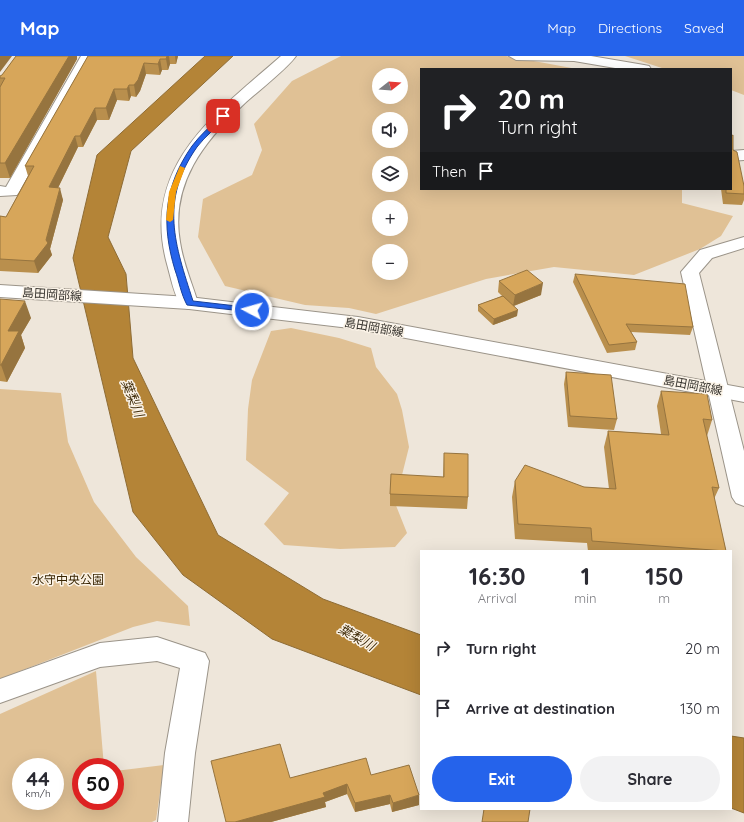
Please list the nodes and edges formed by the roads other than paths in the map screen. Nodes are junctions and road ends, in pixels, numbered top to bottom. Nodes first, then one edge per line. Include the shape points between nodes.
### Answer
1 (88, 56) edge
2 (289, 56) edge
3 (518, 56) edge
4 (638, 68) edge
5 (744, 155) edge
6 (732, 156) edge
7 (0, 191) edge
8 (744, 242) edge
9 (0, 291) edge
10 (183, 303) junction
11 (720, 390) junction
12 (744, 395) edge
13 (744, 497) edge
14 (0, 692) edge
15 (173, 822) edge

1 - 7 street via 11,192
2 - 10 street via 212,127 195,146 181,169 173,192 170,233
3 - 4 street via 574,57
5 - 6 street
8 - 11 street via 706,254 690,272
9 - 10 street, 島田岡部線
10 - 11 street, 島田岡部線 via 358,323
11 - 12 street, 島田岡部線
11 - 13 street
14 - 15 street via 100,655 157,649 195,661 180,753

